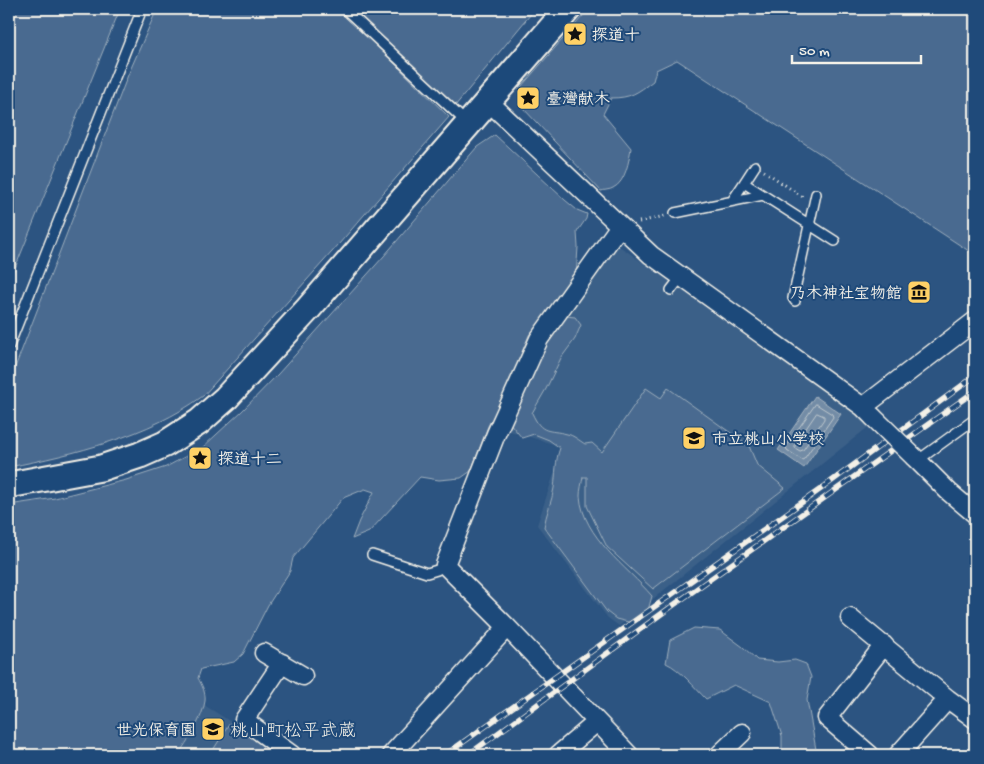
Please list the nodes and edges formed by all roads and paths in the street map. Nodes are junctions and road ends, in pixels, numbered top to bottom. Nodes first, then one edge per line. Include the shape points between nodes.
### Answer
1 (142, 9) edge
2 (345, 9) edge
3 (568, 9) edge
4 (489, 102) junction
5 (469, 124) junction
6 (755, 166) joint
7 (744, 183) junction
8 (816, 194) dead end
9 (763, 195) junction
10 (732, 201) junction
11 (814, 204) junction
12 (675, 213) joint
13 (809, 225) junction
14 (619, 227) junction
15 (835, 241) dead end
16 (796, 300) dead end
17 (975, 321) edge
18 (9, 346) edge
19 (868, 412) junction
20 (975, 419) edge
21 (915, 459) junction
22 (9, 485) edge
23 (975, 514) edge
24 (372, 555) dead end
25 (445, 565) junction
26 (850, 618) dead end
27 (507, 627) junction
28 (884, 646) junction
29 (264, 653) dead end
30 (282, 663) junction
31 (302, 676) dead end
32 (948, 699) junction
33 (975, 719) edge
34 (597, 722) junction
35 (742, 733) dead end
36 (292, 755) edge
37 (392, 755) edge
38 (558, 755) edge
39 (629, 755) edge
40 (719, 755) edge
41 (870, 755) edge
42 (898, 755) edge

1 - 18 lane
2 - 5 lane
3 - 4 street
4 - 5 street
4 - 14 street
5 - 22 street via 308,309 226,398 199,422 166,444 133,458 101,468
6 - 7 lane
6 - 11 path
7 - 9 lane
7 - 10 lane
8 - 11 lane
9 - 10 lane
9 - 13 lane
10 - 12 lane
11 - 13 lane
12 - 14 path
13 - 15 lane
13 - 16 lane via 793,298
14 - 19 street via 676,283
14 - 25 street via 539,339 496,434
17 - 19 street
19 - 21 street, bridge
20 - 21 lane
21 - 23 street
24 - 25 lane via 428,573
25 - 27 street
26 - 28 street
27 - 34 street
27 - 37 street
28 - 32 street
28 - 41 street via 827,718
29 - 30 street
30 - 31 street
30 - 36 street via 244,720
32 - 33 street
32 - 42 street
34 - 38 street
34 - 39 street
35 - 40 street

